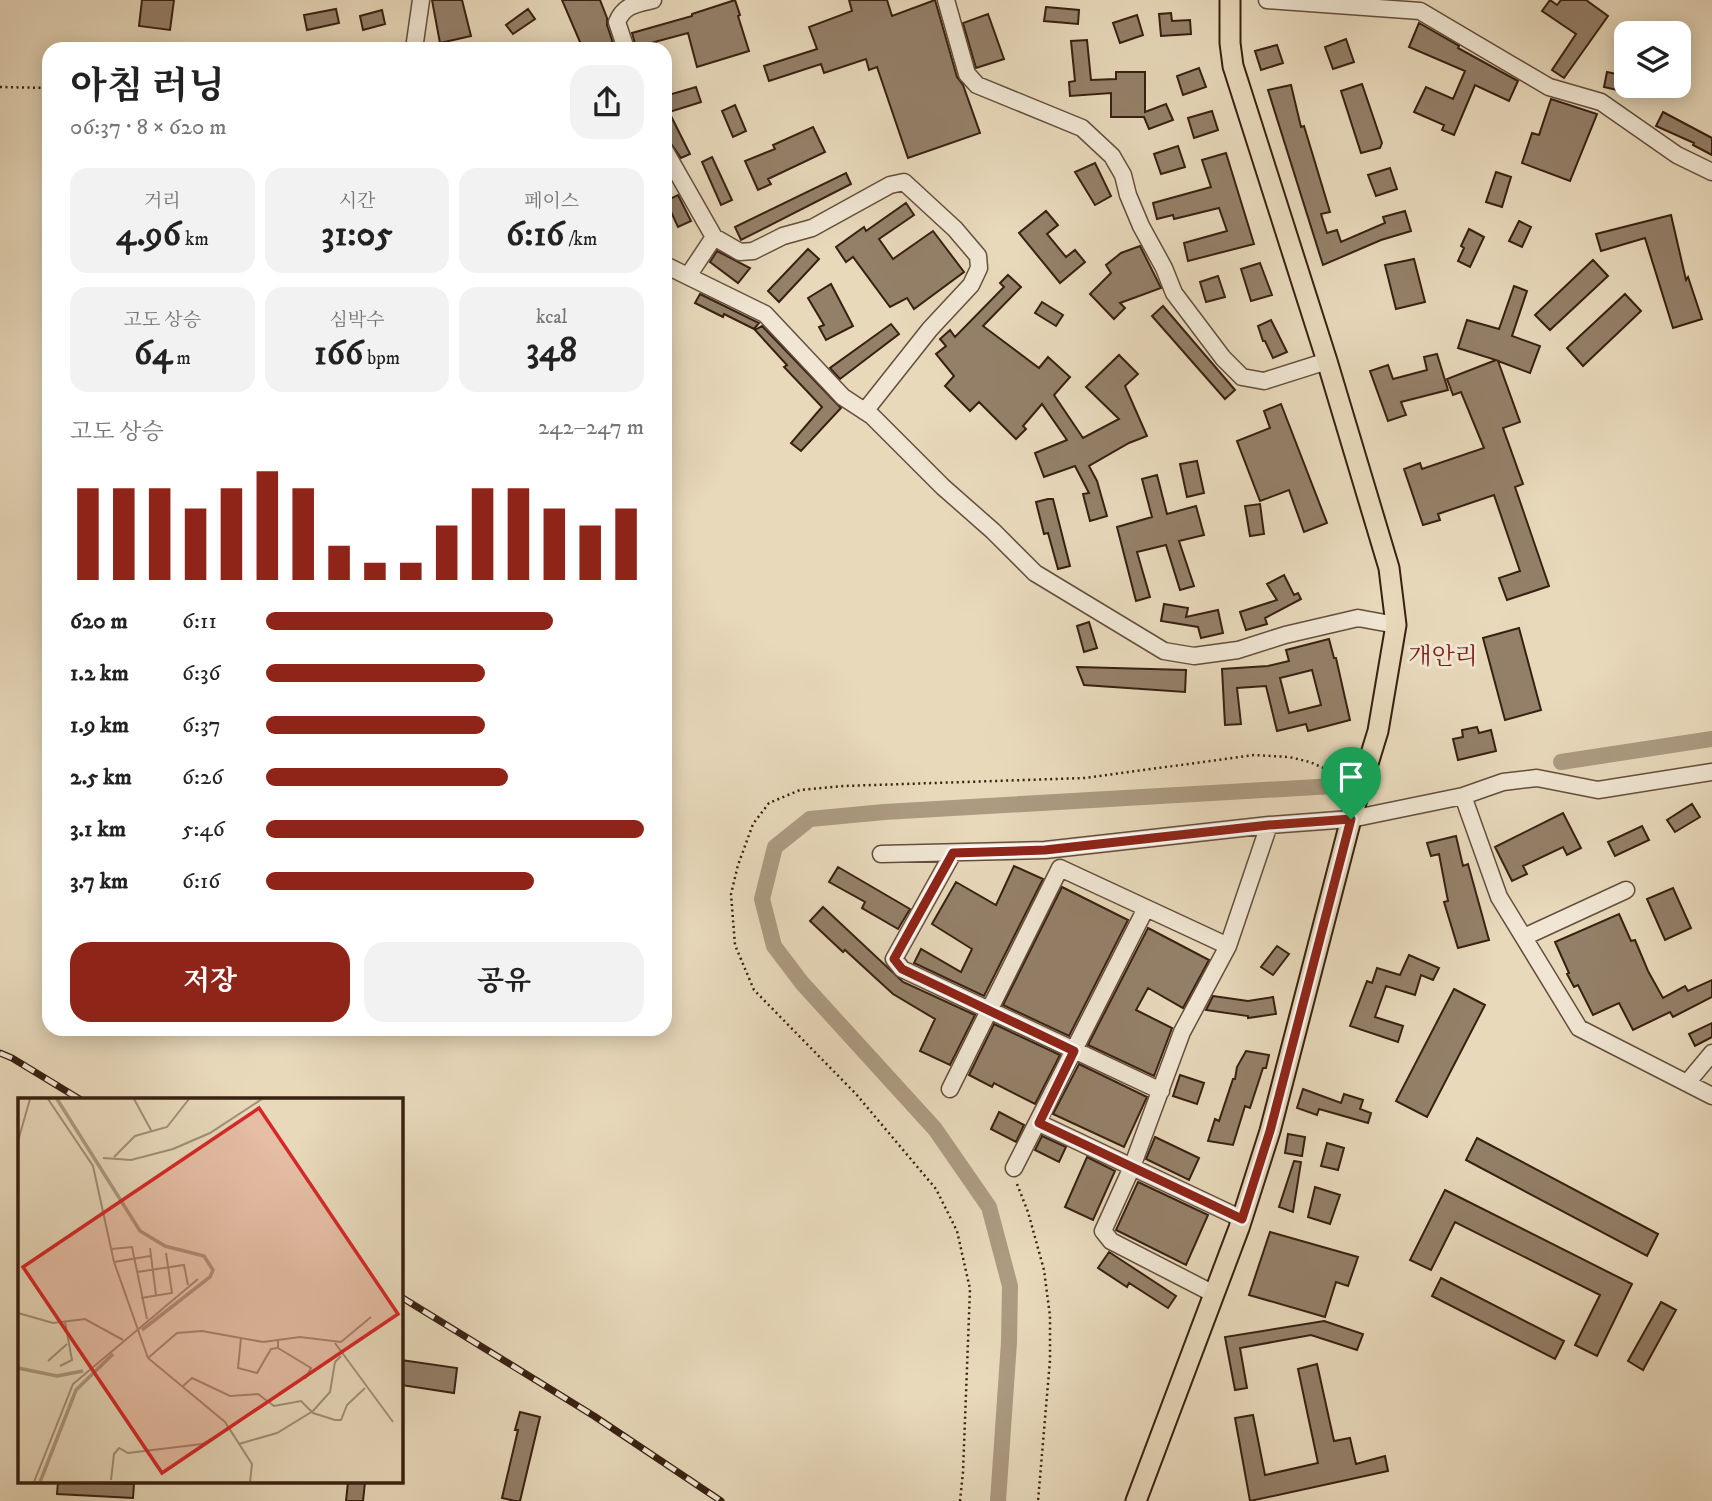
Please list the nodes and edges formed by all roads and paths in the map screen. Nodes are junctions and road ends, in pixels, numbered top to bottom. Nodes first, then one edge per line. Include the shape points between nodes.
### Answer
1 (421, 0) edge
2 (653, 0) edge
3 (946, 0) edge
4 (1230, 0) edge
5 (1266, 0) edge
6 (415, 42) edge
7 (624, 42) edge
8 (0, 87) edge
9 (42, 88) edge
10 (672, 163) edge
11 (1712, 172) edge
12 (714, 237) junction
13 (672, 268) edge
14 (688, 276) junction
15 (1327, 361) junction
16 (865, 411) junction
17 (1396, 625) junction
18 (1712, 772) edge
19 (1462, 796) junction
20 (1351, 819) junction
21 (1269, 825) junction
22 (953, 853) junction
23 (881, 854) dead end
24 (1626, 890) dead end
25 (1145, 910) junction
26 (1524, 937) junction
27 (1228, 946) junction
28 (989, 1009) junction
29 (1074, 1051) junction
30 (1712, 1053) edge
31 (1687, 1083) junction
32 (950, 1089) dead end
33 (1161, 1091) junction
34 (1712, 1096) edge
35 (1039, 1123) junction
36 (1132, 1167) junction
37 (1015, 1175) joint
38 (1242, 1219) junction
39 (1214, 1294) junction
40 (1038, 1501) edge
41 (1136, 1501) edge

1 - 6 street
2 - 7 street via 622,12 617,22
3 - 15 street via 967,74 977,85 1082,128 1112,156 1174,293 1242,377 1264,381
4 - 15 main road via 1233,66
5 - 11 street via 1420,11 1549,87 1601,102 1677,155
8 - 9 path
10 - 12 street
12 - 14 street
12 - 16 street via 740,252 752,251 812,228 890,185 904,182 971,247 979,268 971,285
13 - 14 street
14 - 16 street via 765,314 843,397
15 - 17 main road via 1389,568
16 - 17 street via 1035,573 1164,651 1194,656 1238,650 1358,618
17 - 20 main road via 1378,731
18 - 19 street via 1598,790 1537,778 1503,782
19 - 20 street
19 - 26 street via 1499,897
20 - 21 street
20 - 38 main road via 1270,1131
21 - 22 street via 1045,850
21 - 27 street
22 - 23 street
22 - 28 street via 894,959 902,969
24 - 26 street
25 - 27 street
25 - 28 street via 1060,868
25 - 29 street
26 - 31 street via 1579,1028
27 - 33 street via 1182,1032
28 - 29 street
28 - 32 street
29 - 33 street
29 - 35 street
30 - 31 street
31 - 34 street
33 - 36 street
35 - 36 street
35 - 37 street
36 - 38 street
36 - 39 street via 1102,1231 1111,1241
37 - 40 path via 1044,1270 1051,1316
38 - 39 main road
39 - 41 main road

